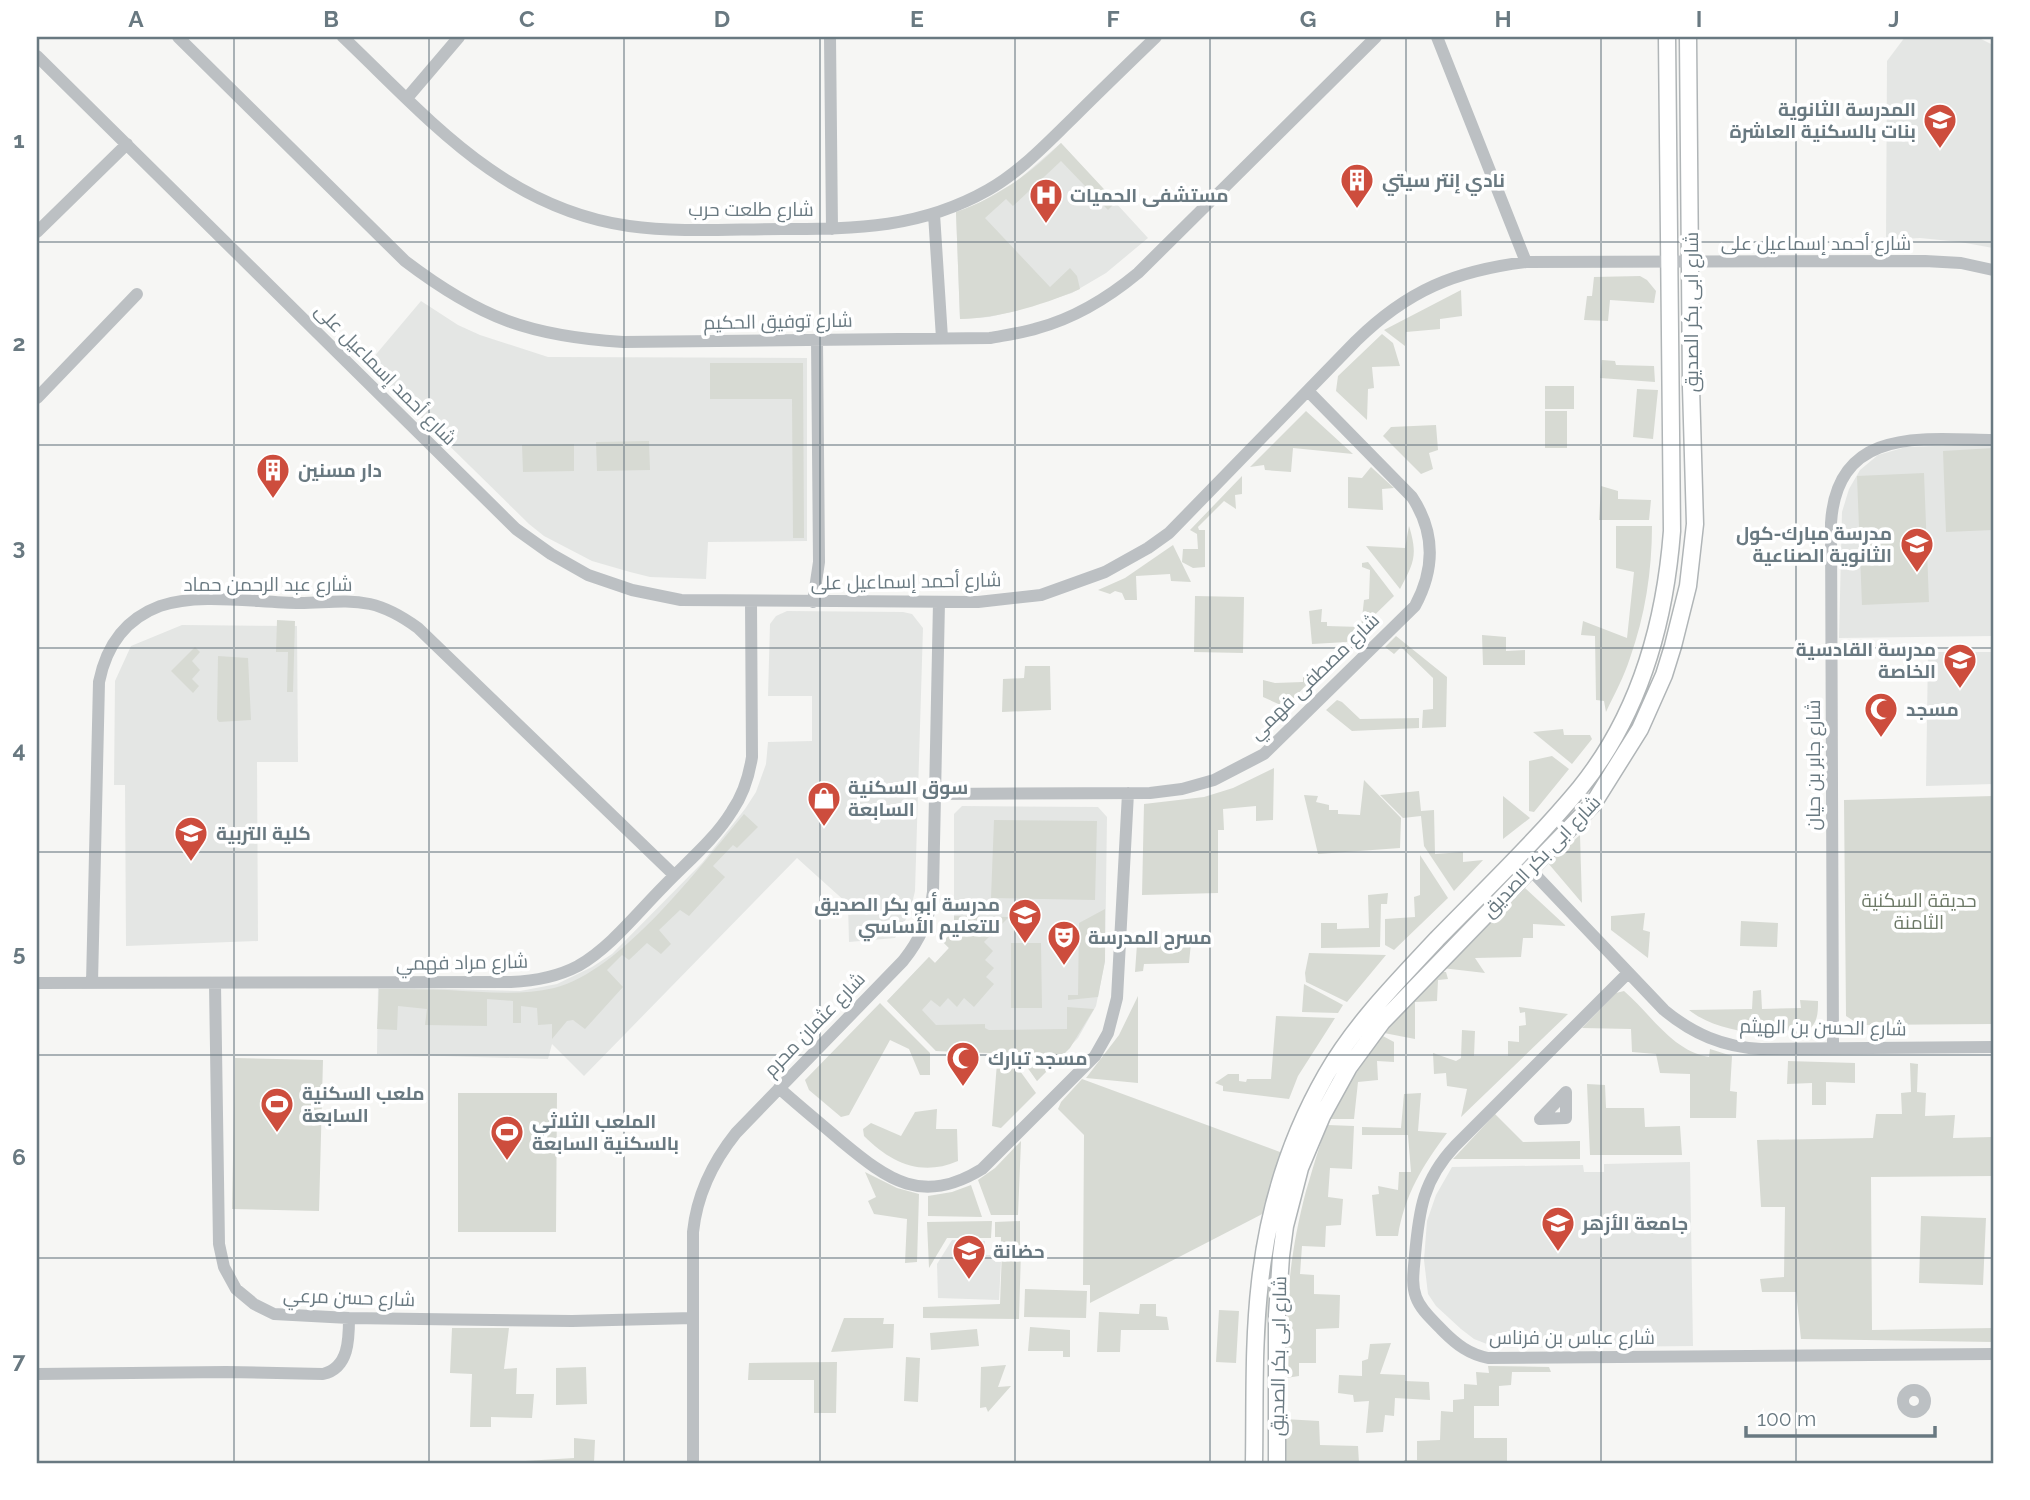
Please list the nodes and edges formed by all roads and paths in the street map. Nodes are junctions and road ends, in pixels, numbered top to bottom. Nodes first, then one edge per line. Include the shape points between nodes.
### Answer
1 (177, 37) edge
2 (343, 37) edge
3 (459, 37) edge
4 (830, 37) edge
5 (1156, 37) edge
6 (1376, 37) edge
7 (1437, 37) edge
8 (1667, 37) edge
9 (1688, 37) edge
10 (37, 57) edge
11 (407, 98) junction
12 (127, 144) junction
13 (934, 215) junction
14 (832, 229) junction
15 (37, 232) edge
16 (1526, 262) junction
17 (1669, 262) junction
18 (1690, 262) junction
19 (1993, 270) edge
20 (137, 294) dead end
21 (942, 338) junction
22 (817, 340) junction
23 (1308, 391) junction
24 (37, 398) edge
25 (1993, 440) edge
26 (1693, 444) junction
27 (1672, 445) junction
28 (751, 602) junction
29 (813, 602) junction
30 (939, 602) junction
31 (1128, 793) junction
32 (934, 794) junction
33 (1517, 856) junction
34 (1530, 869) junction
35 (674, 876) junction
36 (1628, 973) junction
37 (37, 983) edge
38 (92, 983) junction
39 (215, 984) junction
40 (1993, 1047) edge
41 (1833, 1048) junction
42 (779, 1088) junction
43 (349, 1318) junction
44 (693, 1318) junction
45 (1993, 1354) edge
46 (37, 1374) edge
47 (1277, 1433) junction
48 (1255, 1434) junction
49 (693, 1463) edge
50 (1254, 1463) edge
51 (1277, 1463) edge

1 - 22 street, شارع توفيق الحكيم via 405,261 484,313 575,339
2 - 11 street, شارع طلعت حرب
3 - 11 street
4 - 14 street
5 - 13 street, شارع طلعت حرب via 1024,165 990,189
6 - 21 street, شارع توفيق الحكيم via 1119,288 1038,328 990,338
7 - 16 street
8 - 17 main road, شارع ابى بكر الصديق
9 - 18 main road, شارع ابى بكر الصديق
10 - 12 street, شارع أحمد إسماعيل على
11 - 14 street, شارع طلعت حرب via 491,172 576,214 656,228
12 - 15 street
12 - 28 street, شارع أحمد إسماعيل على via 533,542 589,575 632,590 681,600
13 - 14 street, شارع طلعت حرب
13 - 21 street
16 - 17 street, شارع أحمد إسماعيل على
16 - 23 street, شارع أحمد إسماعيل على via 1469,272 1413,296 1369,328
17 - 18 street, شارع أحمد إسماعيل على
17 - 27 main road, شارع ابى بكر الصديق
18 - 19 street, شارع أحمد إسماعيل على via 1943,262
18 - 26 main road, شارع ابى بكر الصديق
20 - 24 street
21 - 22 street, شارع توفيق الحكيم
22 - 29 street via 820,562
23 - 30 street, شارع أحمد إسماعيل على via 1169,533 1127,561 1041,594 999,601
23 - 31 street, شارع مصطفى فهمي via 1418,506 1431,549 1421,594 1415,606 1264,754 1198,785
25 - 41 street, شارع جابر بن حيان via 1913,439 1878,447 1851,469 1834,500
26 - 27 main road
26 - 34 main road, شارع ابى بكر الصديق via 1692,555 1682,616 1660,684 1640,729 1594,804
27 - 33 main road, شارع ابى بكر الصديق via 1670,559 1661,616 1645,669 1623,719 1580,787
28 - 29 street, شارع أحمد إسماعيل على
28 - 35 street, شارع مراد فهمي via 752,757 748,778 726,821
29 - 30 street, شارع أحمد إسماعيل على
30 - 32 street, شارع عثمان محرم
31 - 32 street, شارع مصطفى فهمي
31 - 42 street via 1117,998 1108,1033 1094,1056 982,1169 944,1185 917,1186 895,1180 875,1170
32 - 42 street, شارع عثمان محرم via 933,892 919,938 904,961
33 - 34 street, شارع الحسن بن الهيثم
33 - 48 main road, شارع ابى بكر الصديق via 1373,1008 1326,1074 1304,1118 1279,1188 1264,1250 1257,1314
34 - 36 street, شارع الحسن بن الهيثم
34 - 47 main road, شارع ابى بكر الصديق via 1382,1022 1349,1067 1314,1133 1292,1197 1281,1256
35 - 38 street, شارع عبد الرحمن حماد via 402,617 385,608 349,601 172,604 142,615 123,630 106,654 99,682
35 - 39 street, شارع مراد فهمي via 596,954 566,972 539,980
36 - 41 street, شارع الحسن بن الهيثم via 1675,1020 1715,1041 1745,1048
36 - 45 street, شارع عباس بن فرناس via 1455,1146 1431,1179 1419,1212 1413,1281 1420,1306 1470,1353 1497,1358
37 - 38 street, شارع مراد فهمي
38 - 39 street, شارع مراد فهمي
39 - 43 street, شارع حسن مرعي via 219,1244 224,1267 236,1289 264,1310
40 - 41 street, شارع الحسن بن الهيثم
42 - 44 street, شارع عثمان محرم via 725,1146 702,1190 693,1233
43 - 44 street, شارع حسن مرعي
43 - 46 street via 345,1354 334,1369 323,1374
44 - 49 street, شارع عثمان محرم
47 - 48 main road
47 - 51 main road, شارع ابى بكر الصديق
48 - 50 main road, شارع ابى بكر الصديق

